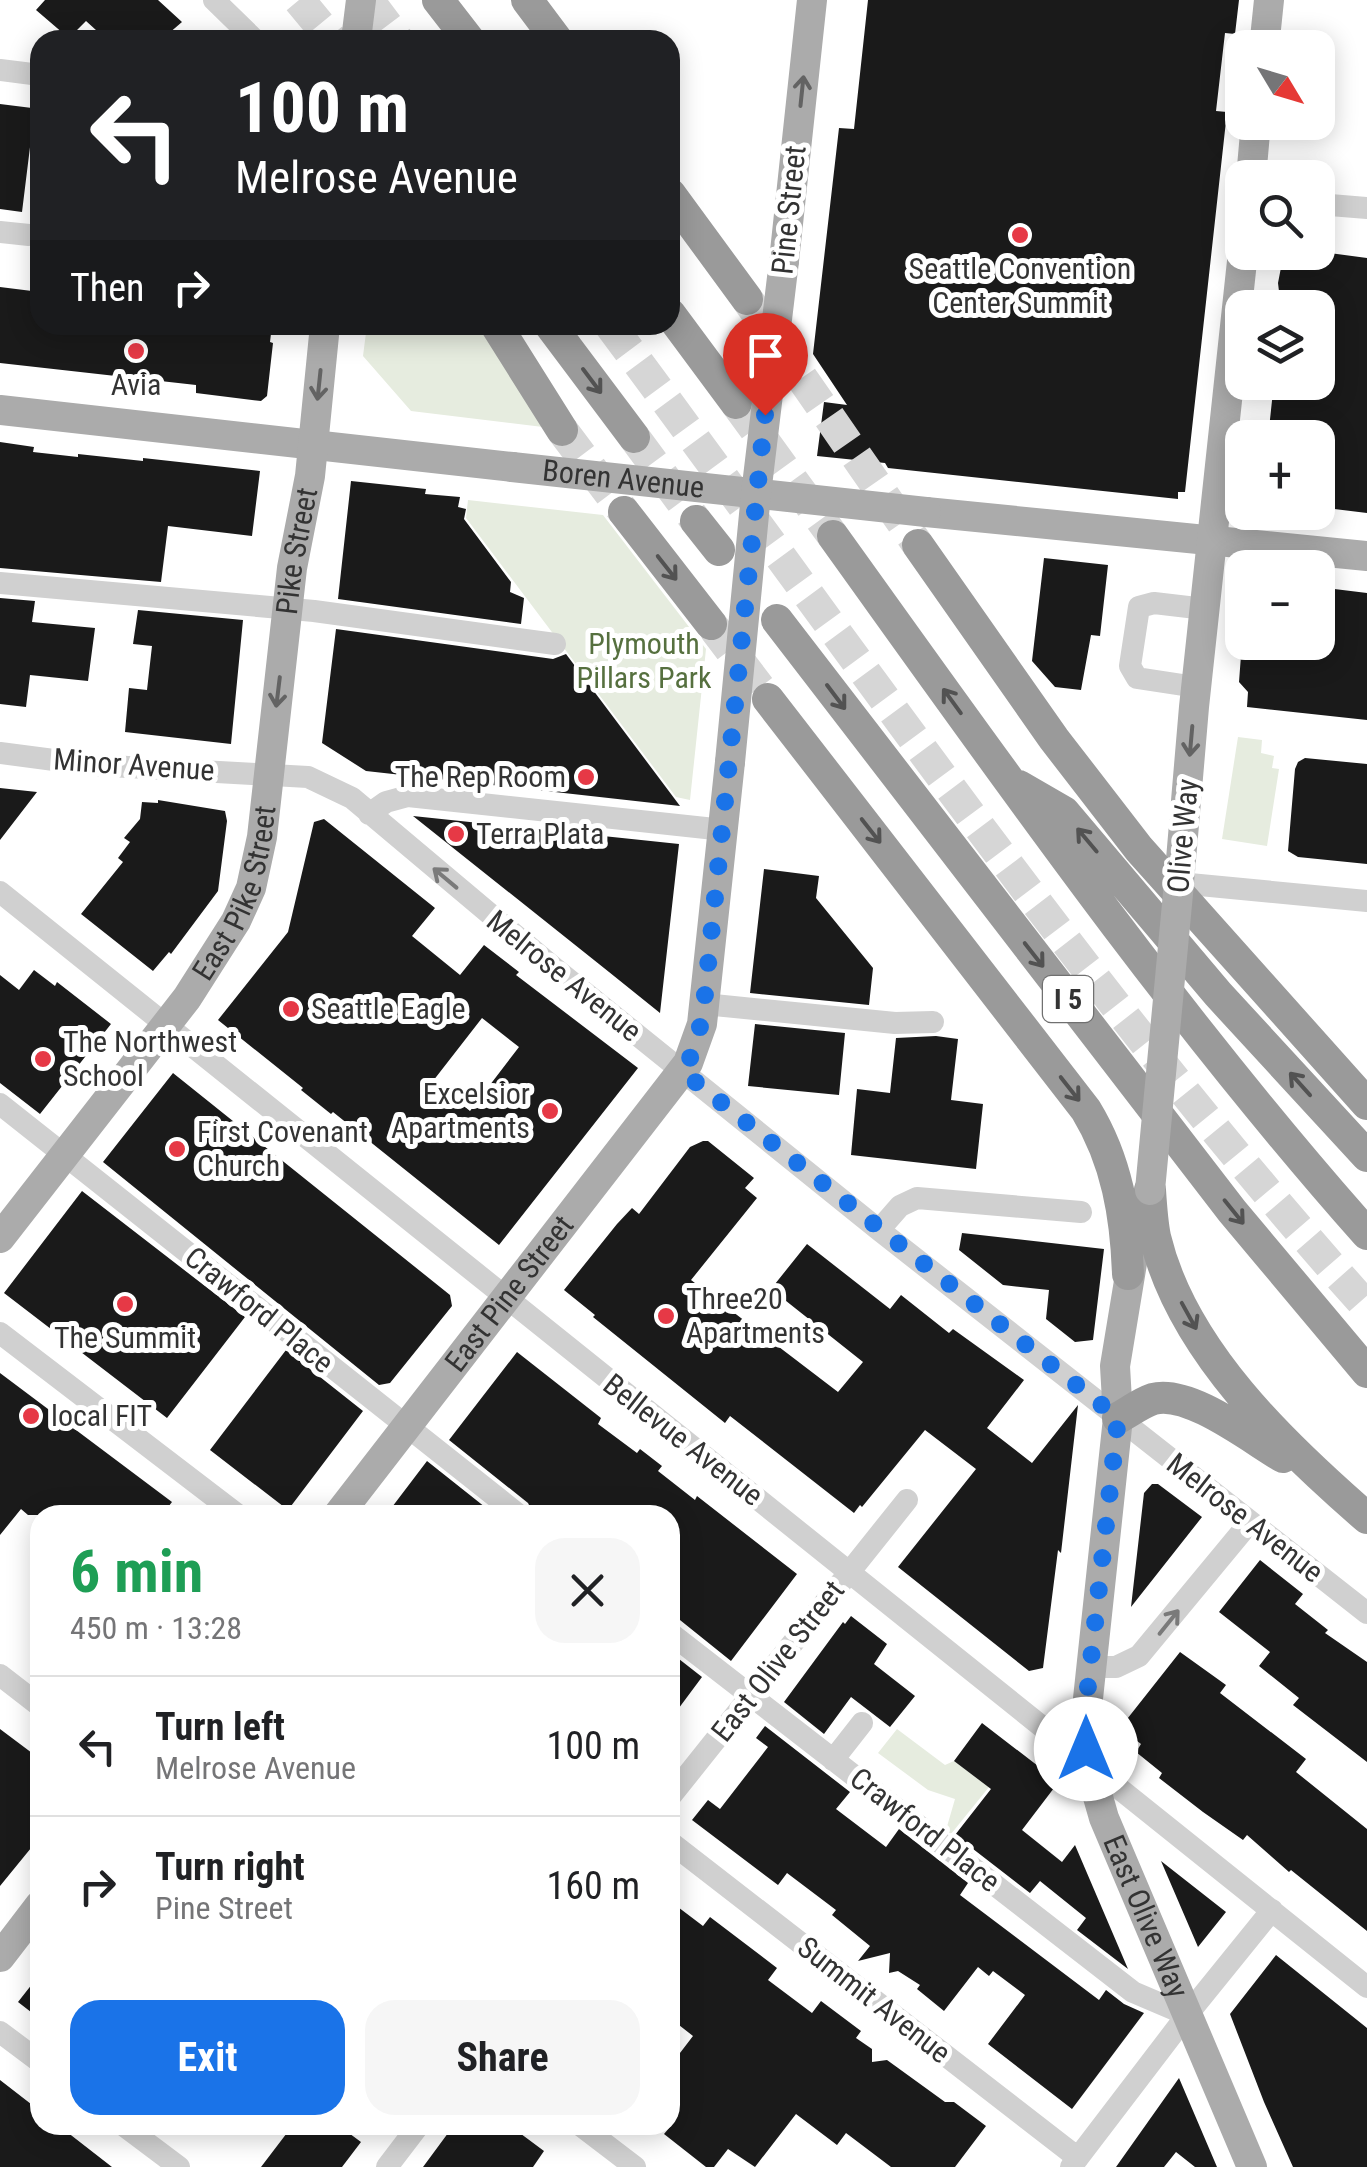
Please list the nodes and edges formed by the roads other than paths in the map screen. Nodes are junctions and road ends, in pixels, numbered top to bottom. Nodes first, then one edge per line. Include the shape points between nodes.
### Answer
1 (214, 0) edge
2 (360, 0) edge
3 (438, 0) edge
4 (463, 0) edge
5 (527, 0) edge
6 (812, 0) edge
7 (1270, 0) edge
8 (244, 30) edge
9 (357, 30) edge
10 (460, 30) edge
11 (475, 30) edge
12 (549, 30) edge
13 (1266, 30) edge
14 (0, 70) edge
15 (30, 74) edge
16 (1335, 205) edge
17 (680, 208) edge
18 (1367, 208) edge
19 (0, 232) edge
20 (29, 235) dead end
21 (1241, 270) edge
22 (747, 299) tunnel mouth
23 (680, 328) edge
24 (324, 335) edge
25 (502, 335) edge
26 (557, 335) edge
27 (736, 404) tunnel mouth
28 (0, 410) edge
29 (562, 430) tunnel mouth
30 (634, 438) tunnel mouth
31 (312, 444) junction
32 (756, 494) junction
33 (624, 512) tunnel mouth
34 (696, 520) tunnel mouth
35 (833, 536) tunnel mouth
36 (1212, 542) junction
37 (918, 545) tunnel mouth
38 (720, 550) dead end
39 (1367, 556) edge
40 (0, 582) edge
41 (288, 609) junction
42 (1205, 609) junction
43 (777, 620) dead end
44 (711, 624) tunnel mouth
45 (555, 644) dead end
46 (1196, 687) junction
47 (768, 699) tunnel mouth
48 (0, 753) edge
49 (269, 774) junction
50 (1008, 780) junction
51 (369, 814) junction
52 (724, 830) junction
53 (1180, 883) junction
54 (0, 892) edge
55 (1367, 901) edge
56 (704, 1004) junction
57 (933, 1022) dead end
58 (165, 1027) junction
59 (683, 1072) junction
60 (0, 1104) edge
61 (1367, 1104) edge
62 (65, 1155) junction
63 (1367, 1156) edge
64 (1150, 1190) junction
65 (1081, 1212) dead end
66 (878, 1230) junction
67 (1367, 1234) edge
68 (0, 1238) edge
69 (1128, 1274) junction
70 (505, 1299) junction
71 (0, 1332) edge
72 (1367, 1372) edge
73 (1118, 1418) junction
74 (407, 1426) junction
75 (1324, 1481) junction
76 (907, 1500) dead end
77 (225, 1505) edge
78 (346, 1505) edge
79 (507, 1505) edge
80 (1367, 1518) edge
81 (1250, 1522) junction
82 (848, 1571) junction
83 (1367, 1613) edge
84 (680, 1641) edge
85 (1089, 1667) junction
86 (0, 1674) edge
87 (751, 1696) junction
88 (30, 1698) edge
89 (862, 1723) dead end
90 (833, 1760) junction
91 (1088, 1762) junction
92 (680, 1785) edge
93 (680, 1850) edge
94 (1272, 1910) junction
95 (30, 1918) edge
96 (0, 1957) edge
97 (1367, 1988) edge
98 (1186, 2015) junction
99 (0, 2032) edge
100 (30, 2054) edge
101 (136, 2135) edge
102 (411, 2135) edge
103 (593, 2135) edge
104 (1075, 2162) edge
105 (179, 2167) edge
106 (386, 2167) edge
107 (635, 2167) edge
108 (1252, 2167) edge

1 - 8 street
2 - 9 main road
3 - 10 highway
4 - 11 highway
5 - 12 highway
32 -> 6 main road, Pine Street, bridge
7 - 13 main road
14 - 15 street
16 - 18 street
17 - 22 highway
19 - 20 street
21 - 36 main road, Olive Way
23 - 27 highway
24 -> 31 main road, Pike Street
25 - 29 highway
26 -> 30 highway
28 - 31 main road, Boren Avenue
31 - 32 main road, Boren Avenue, bridge
31 - 41 main road, Pike Street
32 - 36 main road, Boren Avenue, bridge
32 - 52 main road, Pine Street, bridge
33 -> 44 highway
34 - 38 highway
50 -> 35 highway
36 - 39 main road, Boren Avenue
36 - 42 main road, Olive Way
37 - 61 highway via 1138,849
40 - 41 street
41 - 45 street
41 -> 49 main road, Pike Street
42 - 46 main road, Olive Way
42 - 46 street via 1139,607 1130,666 1136,678
43 -> 72 highway, I 5 via 1220,1196
46 -> 53 main road, Olive Way
47 -> 69 highway via 1086,1110 1116,1180
48 - 49 street, Minor Avenue
49 - 51 street, Melrose Avenue via 317,780
49 - 58 main road, East Pike Street via 244,906
63 -> 50 highway via 1064,812
50 - 67 highway via 1188,1021
51 - 52 street via 408,796
59 -> 51 street, Melrose Avenue
52 - 56 main road, Pine Street
53 - 55 street
53 - 64 main road, Olive Way, bridge
54 - 58 street, Bellevue Avenue
56 - 57 street
56 - 59 main road, Pine Street via 697,1044
58 - 62 main road, East Pike Street
58 - 70 street, Bellevue Avenue
59 - 66 street, Melrose Avenue
59 - 70 main road, East Pine Street
60 - 62 street, Crawford Place
62 - 68 main road, East Pike Street
62 - 74 street, Crawford Place
64 - 69 main road, Olive Way
64 -> 75 highway via 1168,1276 1198,1332 1258,1414
65 - 66 street via 917,1198
66 - 73 street, Melrose Avenue
69 - 73 main road, Olive Way via 1115,1366
70 - 74 main road, East Pine Street
70 - 82 street, Bellevue Avenue
71 - 77 street
73 - 75 highway via 1154,1399 1176,1398
73 - 81 street, Melrose Avenue
73 - 85 main road, East Olive Way
74 - 78 main road, East Pine Street
74 - 79 street, Crawford Place
75 - 80 highway
76 - 82 street, East Olive Street
81 - 83 street, Melrose Avenue
85 -> 81 street via 1124,1665 1146,1650
82 - 87 street, East Olive Street
82 - 91 street, Bellevue Avenue
84 - 87 street, Crawford Place
85 - 91 main road, East Olive Way
86 - 88 street
87 - 90 street, Crawford Place
87 - 92 street, East Olive Street
89 - 90 street
90 - 98 street, Crawford Place via 1134,1992
91 - 94 street, Bellevue Avenue
91 - 98 main road, East Olive Way via 1104,1818
93 - 104 street, Summit Avenue
94 - 97 street, Bellevue Avenue
94 - 98 street
95 - 96 main road
98 - 104 street
98 - 108 main road, East Olive Way
99 - 100 street
101 - 105 street
102 - 106 street
103 - 107 street

